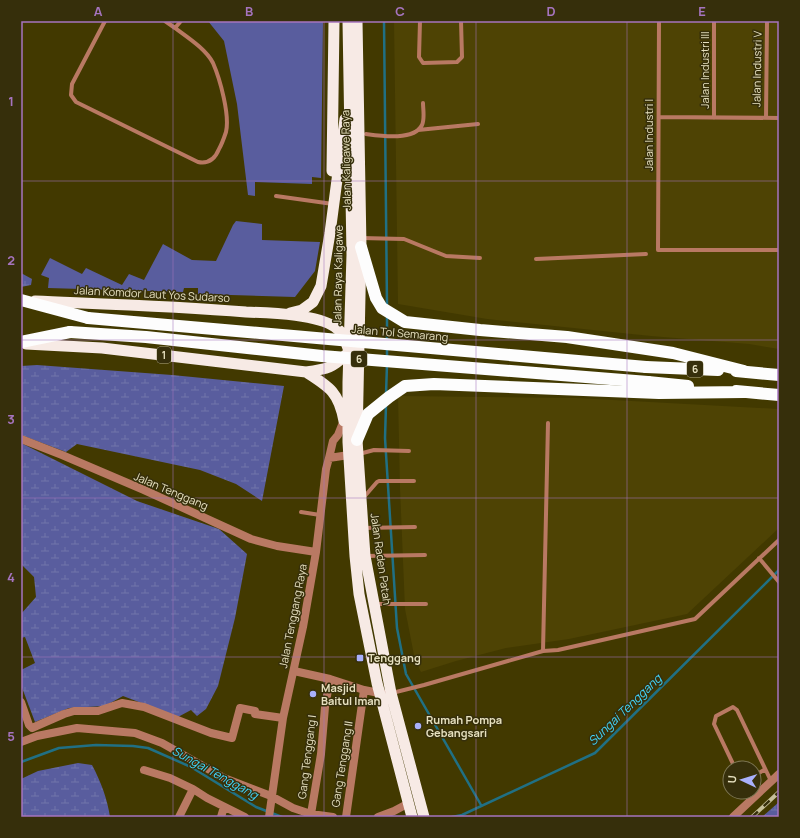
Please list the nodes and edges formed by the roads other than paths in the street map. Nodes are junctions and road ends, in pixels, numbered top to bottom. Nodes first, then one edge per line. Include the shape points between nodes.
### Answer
1 (105, 21) edge
2 (165, 21) edge
3 (181, 21) edge
4 (334, 21) edge
5 (348, 21) edge
6 (357, 21) edge
7 (364, 21) edge
8 (420, 21) edge
9 (461, 21) edge
10 (659, 21) edge
11 (714, 21) edge
12 (767, 21) edge
13 (175, 28) junction
14 (350, 79) junction
15 (423, 103) dead end
16 (659, 117) junction
17 (714, 118) junction
18 (766, 118) junction
19 (779, 118) edge
20 (478, 124) dead end
21 (418, 130) junction
22 (369, 134) junction
23 (276, 196) dead end
24 (334, 202) junction
25 (360, 226) junction
26 (361, 243) junction
27 (779, 250) edge
28 (646, 254) dead end
29 (480, 258) dead end
30 (536, 259) dead end
31 (361, 299) junction
32 (21, 300) edge
33 (282, 314) junction
34 (21, 343) edge
35 (349, 352) junction
36 (744, 371) junction
37 (306, 372) junction
38 (779, 375) edge
39 (358, 391) junction
40 (744, 392) junction
41 (779, 395) edge
42 (344, 420) junction
43 (548, 423) dead end
44 (21, 439) edge
45 (352, 441) junction
46 (409, 451) dead end
47 (353, 454) junction
48 (329, 458) junction
49 (414, 482) dead end
50 (361, 500) junction
51 (301, 512) dead end
52 (320, 515) junction
53 (415, 527) dead end
54 (363, 528) junction
55 (779, 540) edge
56 (316, 552) junction
57 (425, 555) dead end
58 (371, 556) junction
59 (759, 558) junction
60 (779, 582) edge
61 (378, 604) junction
62 (426, 604) dead end
63 (543, 651) junction
64 (294, 671) junction
65 (330, 679) junction
66 (364, 690) junction
67 (390, 693) junction
68 (21, 702) edge
69 (283, 718) junction
70 (21, 742) edge
71 (731, 760) edge
72 (760, 760) edge
73 (762, 766) edge
74 (144, 770) dead end
75 (764, 770) joint
76 (779, 774) edge
77 (771, 782) junction
78 (193, 788) junction
79 (271, 797) junction
80 (412, 803) junction
81 (224, 807) junction
82 (311, 814) junction
83 (179, 817) edge
84 (221, 817) edge
85 (245, 817) edge
86 (269, 817) edge
87 (333, 817) edge
88 (346, 817) edge
89 (378, 817) edge
90 (412, 817) edge
91 (424, 817) edge
92 (733, 817) edge

1 - 13 lane via 72,84 72,95 76,102 198,162 209,162 216,156 226,131 224,95 212,62 195,42
2 - 13 lane
3 - 13 lane
4 - 24 highway
5 - 14 highway
6 - 25 highway, Jalan Kaligawe Raya
7 - 22 highway
8 - 9 lane via 419,57 424,63 457,62 462,57
10 - 16 lane, Jalan Industri I
11 - 17 lane, Jalan Industri III
12 - 18 lane, Jalan Industri V
14 - 24 highway
14 - 35 highway, Jalan Raya Kaligawe via 352,255
15 - 21 lane via 423,124
16 - 17 lane
16 - 27 lane, Jalan Industri I via 658,250
17 - 18 lane
18 - 19 lane
20 - 21 lane
21 - 22 lane via 412,134 396,136
22 - 25 highway via 366,197
23 - 24 lane
24 - 33 highway via 324,276 317,296 302,310
25 - 26 highway, Jalan Kaligawe Raya
26 - 29 lane via 372,238 404,239 446,256
26 - 31 highway, Jalan Kaligawe Raya
26 - 36 highway via 376,298 382,308 405,322 567,337 672,353
28 - 30 lane
31 - 35 highway
31 - 39 highway, Jalan Raden Patah
32 - 33 highway, Jalan Komdor Laut Yos Sudarso
32 - 36 highway, Jalan Tol Semarang / 6, bridge via 88,318 646,367
33 - 35 highway via 317,320 335,327 343,334
34 - 37 highway, 1 via 102,348
34 - 40 highway, 6, bridge via 70,332 146,337 322,356
35 - 37 highway, 1 via 335,365 323,370
35 - 39 highway
35 - 45 highway, Jalan Raden Patah
36 - 38 highway, Jalan Tol Semarang / 6
37 - 42 highway via 325,384 337,397
39 - 45 highway, Jalan Raden Patah
40 - 41 highway, 6
40 - 45 highway via 659,393 434,384 405,386 368,414
42 - 45 highway
42 - 48 street, Jalan Tenggang Raya via 333,441
43 - 63 lane
44 - 56 street, Jalan Tenggang via 62,454 251,539
45 - 47 highway, Jalan Raden Patah
46 - 47 lane via 374,450
47 - 48 street
47 - 50 highway, Jalan Raden Patah
47 - 67 highway, Jalan Raden Patah via 355,556 359,594
48 - 52 street, Jalan Tenggang Raya
49 - 50 lane via 376,482
50 - 54 highway, Jalan Raden Patah
51 - 52 lane
52 - 56 street, Jalan Tenggang Raya
53 - 54 lane
54 - 58 highway, Jalan Raden Patah
55 - 59 lane
56 - 64 street, Jalan Tenggang Raya
57 - 58 lane
58 - 61 highway, Jalan Raden Patah
59 - 60 lane
59 - 63 lane via 695,619 558,650
61 - 62 lane
61 - 67 highway, Jalan Raden Patah
63 - 67 lane
64 - 65 street
64 - 69 street, Jalan Tenggang Raya
65 - 66 street
65 - 82 street, Gang Tenggang I
66 - 67 street
66 - 88 street, Gang Tenggang II
67 - 80 highway, Jalan Raden Patah
68 - 69 street via 32,728 74,711 98,711 122,703 144,707 232,738 240,708 255,714
69 - 79 street, Jalan Tenggang Raya
70 - 79 street via 77,728 135,733 162,743 228,780
71 - 72 lane via 714,724 716,716 733,707 737,710
73 - 75 lane
74 - 78 street
75 - 77 lane
76 - 77 street
77 - 92 street
78 - 81 street
78 - 83 street
79 - 82 street
79 - 86 street, Jalan Tenggang Raya
80 - 89 street
80 - 90 highway, Jalan Raden Patah
80 - 91 highway, Jalan Raden Patah
81 - 84 street
81 - 85 street
82 - 87 street

